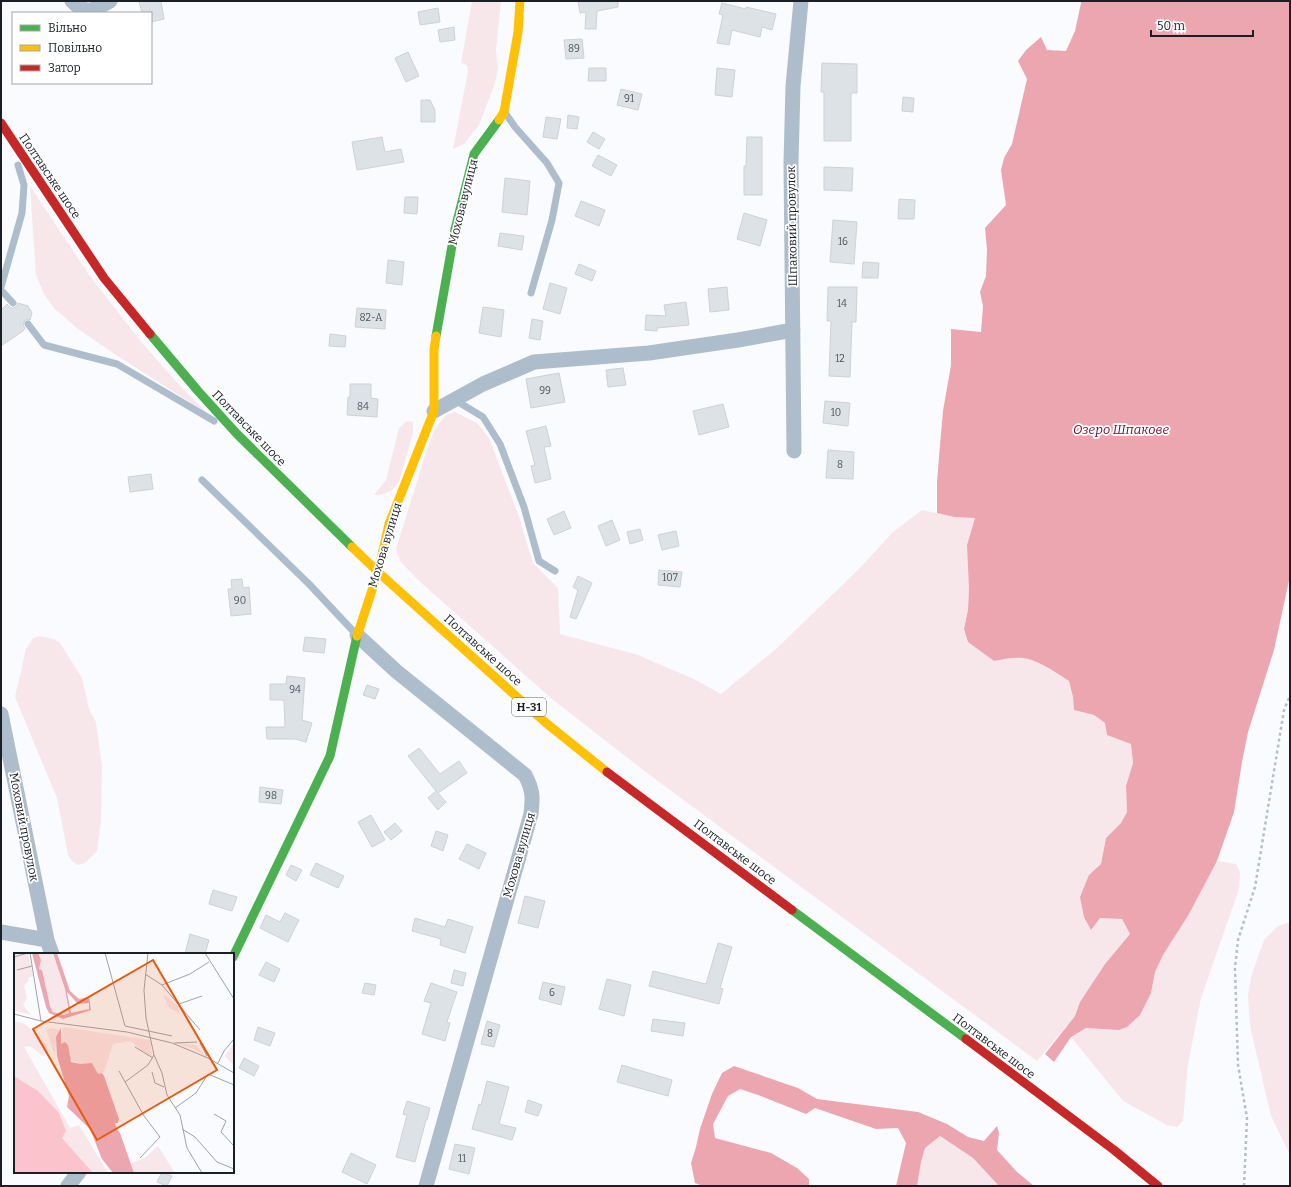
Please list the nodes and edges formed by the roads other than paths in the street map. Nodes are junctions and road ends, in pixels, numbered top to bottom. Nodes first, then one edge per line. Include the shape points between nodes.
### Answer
1 (110, 1) edge
2 (520, 1) edge
3 (801, 1) edge
4 (75, 4) edge
5 (504, 112) junction
6 (1, 123) edge
7 (12, 141) junction
8 (1, 288) edge
9 (531, 293) dead end
10 (14, 303) dead end
11 (28, 324) dead end
12 (793, 330) junction
13 (455, 399) junction
14 (434, 412) junction
15 (236, 434) junction
16 (794, 450) dead end
17 (202, 480) dead end
18 (555, 571) dead end
19 (378, 572) junction
20 (357, 635) junction
21 (1, 714) edge
22 (1, 932) edge
23 (47, 940) junction
24 (52, 953) edge
25 (234, 955) edge
26 (78, 1173) edge
27 (68, 1186) edge
28 (426, 1186) edge
29 (1158, 1186) edge

1 - 4 street via 97,9 86,11
2 - 5 main road, Мохова вулиця via 518,32
3 - 12 street, Шпаковий провулок via 793,86 791,163
5 - 9 lane via 547,163 559,183 552,220
5 - 14 main road, Мохова вулиця via 474,154 455,229 434,350
6 - 7 main road, Полтавське шосе / Н-31
7 - 8 lane via 24,184 22,213
7 - 15 main road, Полтавське шосе / Н-31 via 104,278
8 - 10 lane
11 - 15 lane via 44,345 117,364
12 - 13 street via 649,353 534,362
12 - 16 street, Шпаковий провулок
13 - 14 street
13 - 18 lane via 484,417 500,444 524,507 539,561
14 - 19 main road, Мохова вулиця via 389,524
15 - 19 main road, Полтавське шосе / Н-31
17 - 20 lane via 309,584
19 - 20 main road, Мохова вулиця
19 - 29 main road, Полтавське шосе / Н-31 via 546,723 610,774
20 - 25 main road, Мохова вулиця via 330,756
20 - 28 street, Мохова вулиця via 396,671 525,775 531,787 533,801
21 - 23 street, Моховий провулок
22 - 23 street
23 - 24 street, Моховий провулок
26 - 27 street

